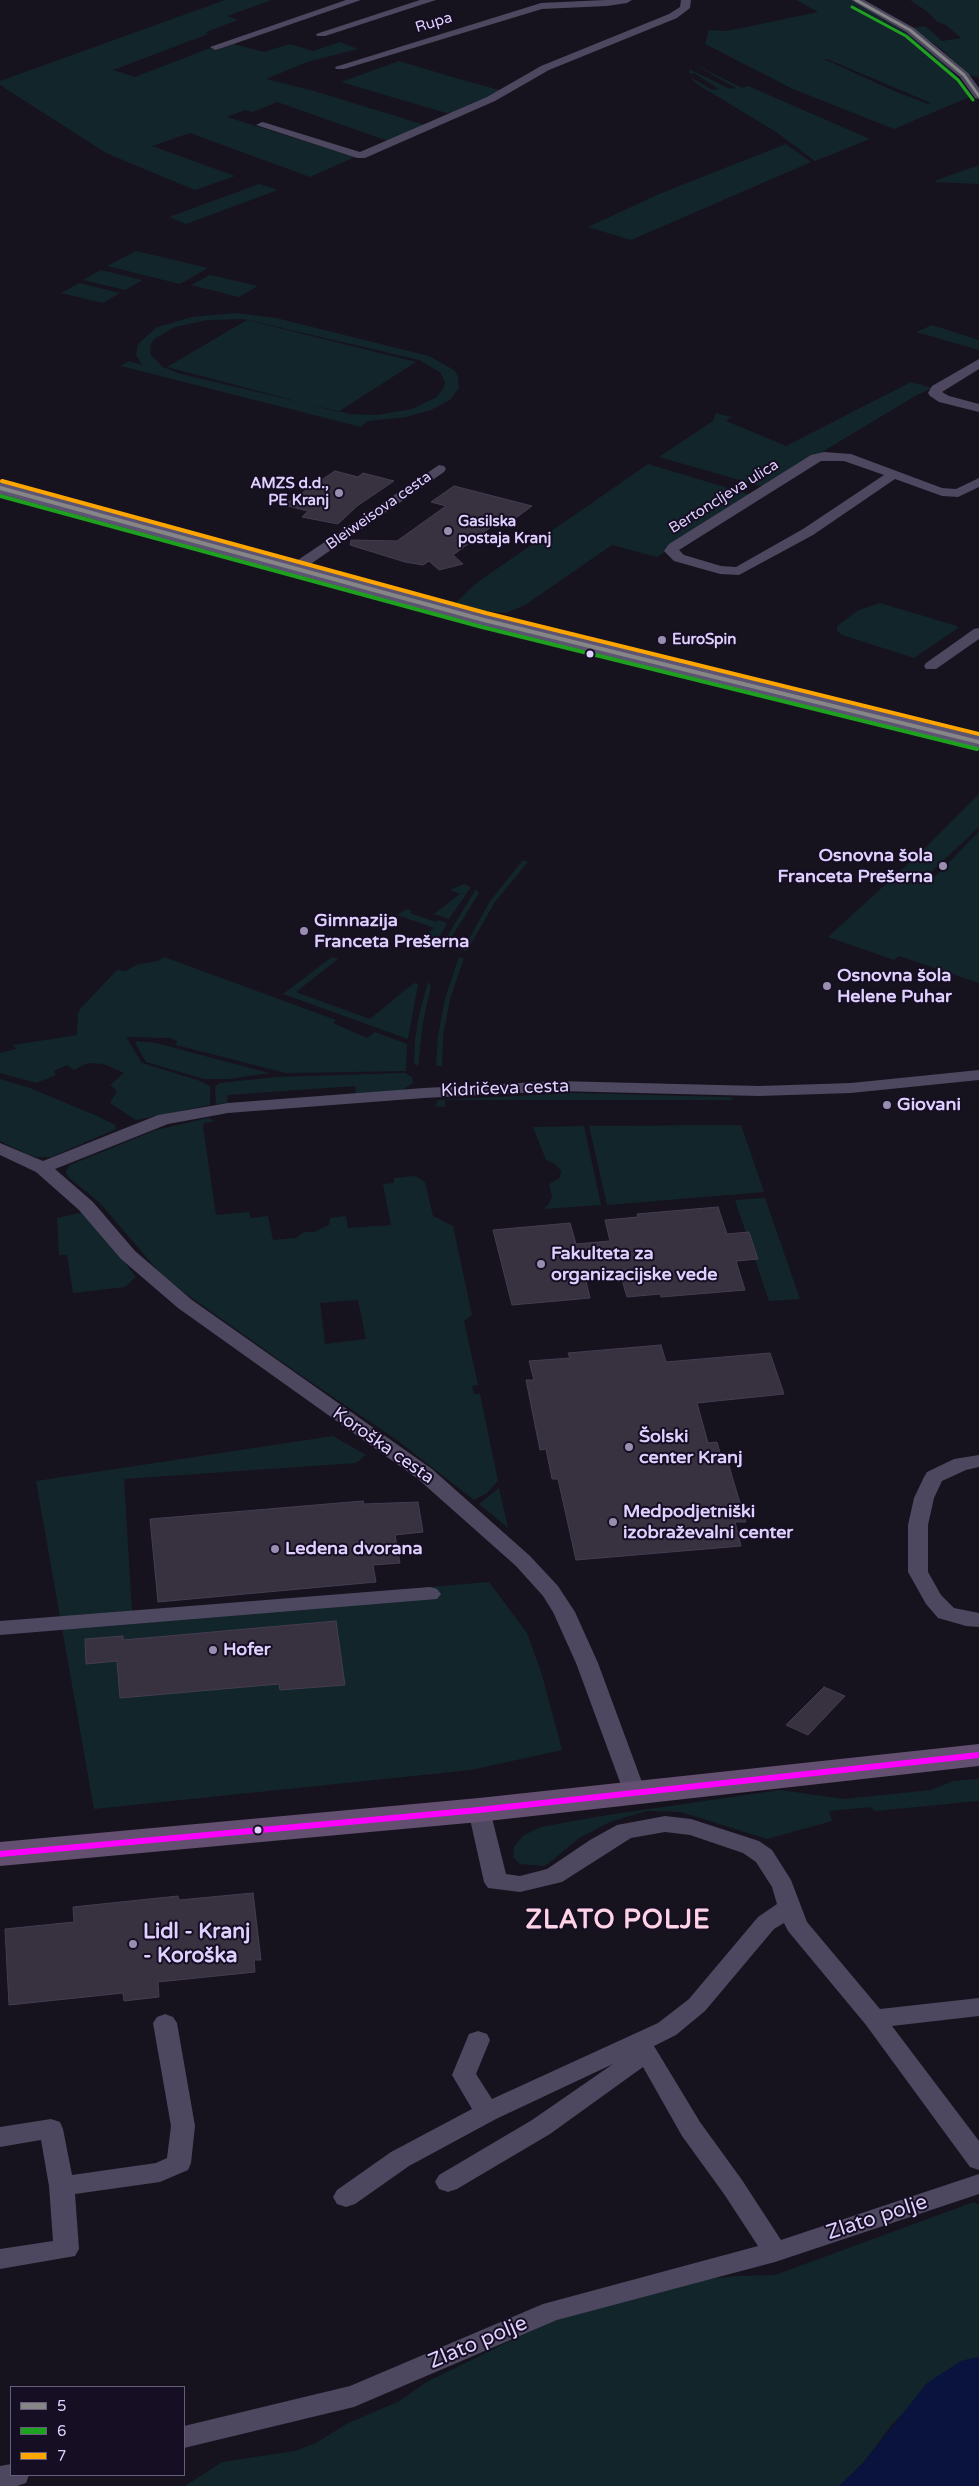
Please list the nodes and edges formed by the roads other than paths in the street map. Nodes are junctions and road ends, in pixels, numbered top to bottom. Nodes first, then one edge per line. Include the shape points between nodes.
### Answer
1 (356, 0) edge
2 (431, 0) edge
3 (627, 0) edge
4 (686, 0) edge
5 (858, 0) edge
6 (321, 34) dead end
7 (215, 47) dead end
8 (340, 67) dead end
9 (979, 96) edge
10 (262, 125) dead end
11 (979, 363) edge
12 (979, 408) edge
13 (439, 470) dead end
14 (894, 474) junction
15 (979, 482) edge
16 (0, 488) edge
17 (294, 570) junction
18 (979, 632) edge
19 (931, 666) dead end
20 (979, 742) edge
21 (979, 1075) edge
22 (0, 1148) edge
23 (42, 1168) junction
24 (979, 1461) edge
25 (430, 1594) dead end
26 (979, 1620) edge
27 (0, 1628) edge
28 (979, 1755) edge
29 (635, 1793) junction
30 (479, 1810) junction
31 (0, 1854) edge
32 (790, 1907) junction
33 (979, 2007) edge
34 (874, 2018) junction
35 (165, 2023) dead end
36 (478, 2040) dead end
37 (641, 2048) junction
38 (487, 2112) junction
39 (0, 2137) edge
40 (979, 2160) edge
41 (448, 2182) dead end
42 (979, 2184) edge
43 (62, 2186) junction
44 (346, 2198) dead end
45 (775, 2252) junction
46 (0, 2259) edge
47 (185, 2437) edge

1 - 7 street
2 - 6 street, Rupa
3 - 8 street, Rupa via 541,6
4 - 10 street via 685,8 673,16 545,68 491,99 361,156
5 - 9 street via 910,30 964,75
11 - 12 street via 935,392 944,399
13 - 17 street, Bleiweisova cesta
14 - 14 street, Bertoncljeva ulica via 839,455 816,458 674,547 671,552 679,558 720,570 739,571 808,532
14 - 15 street, Bertoncljeva ulica via 950,494 964,491
16 - 17 main road, Bleiweisova cesta
17 - 20 main road, Bleiweisova cesta
18 - 19 street
21 - 23 street, Kidričeva cesta via 851,1088 759,1091 548,1087 228,1108 164,1119
22 - 23 street
23 - 29 street, Koroška cesta via 86,1206 128,1255 185,1304 425,1474 523,1561 564,1612 587,1663
24 - 26 street via 961,1464 934,1477 924,1498 918,1535 918,1572 933,1599 946,1613
25 - 27 street
28 - 29 main road
29 - 30 main road
30 - 31 main road
30 - 32 street via 496,1882 520,1884 554,1876 625,1831 665,1824 751,1846 764,1856 783,1886
32 - 34 street via 796,1925
32 - 37 street via 766,1923 697,2005
33 - 34 street
34 - 40 street
35 - 43 street via 183,2126 179,2163 160,2172
36 - 38 street via 464,2075
37 - 38 street via 585,2066
37 - 41 street via 618,2074 541,2127
37 - 45 street
38 - 44 street via 400,2159
39 - 43 street via 51,2129
42 - 45 street, Zlato polje
43 - 46 street via 66,2249
45 - 47 street, Zlato polje via 552,2311 354,2396

